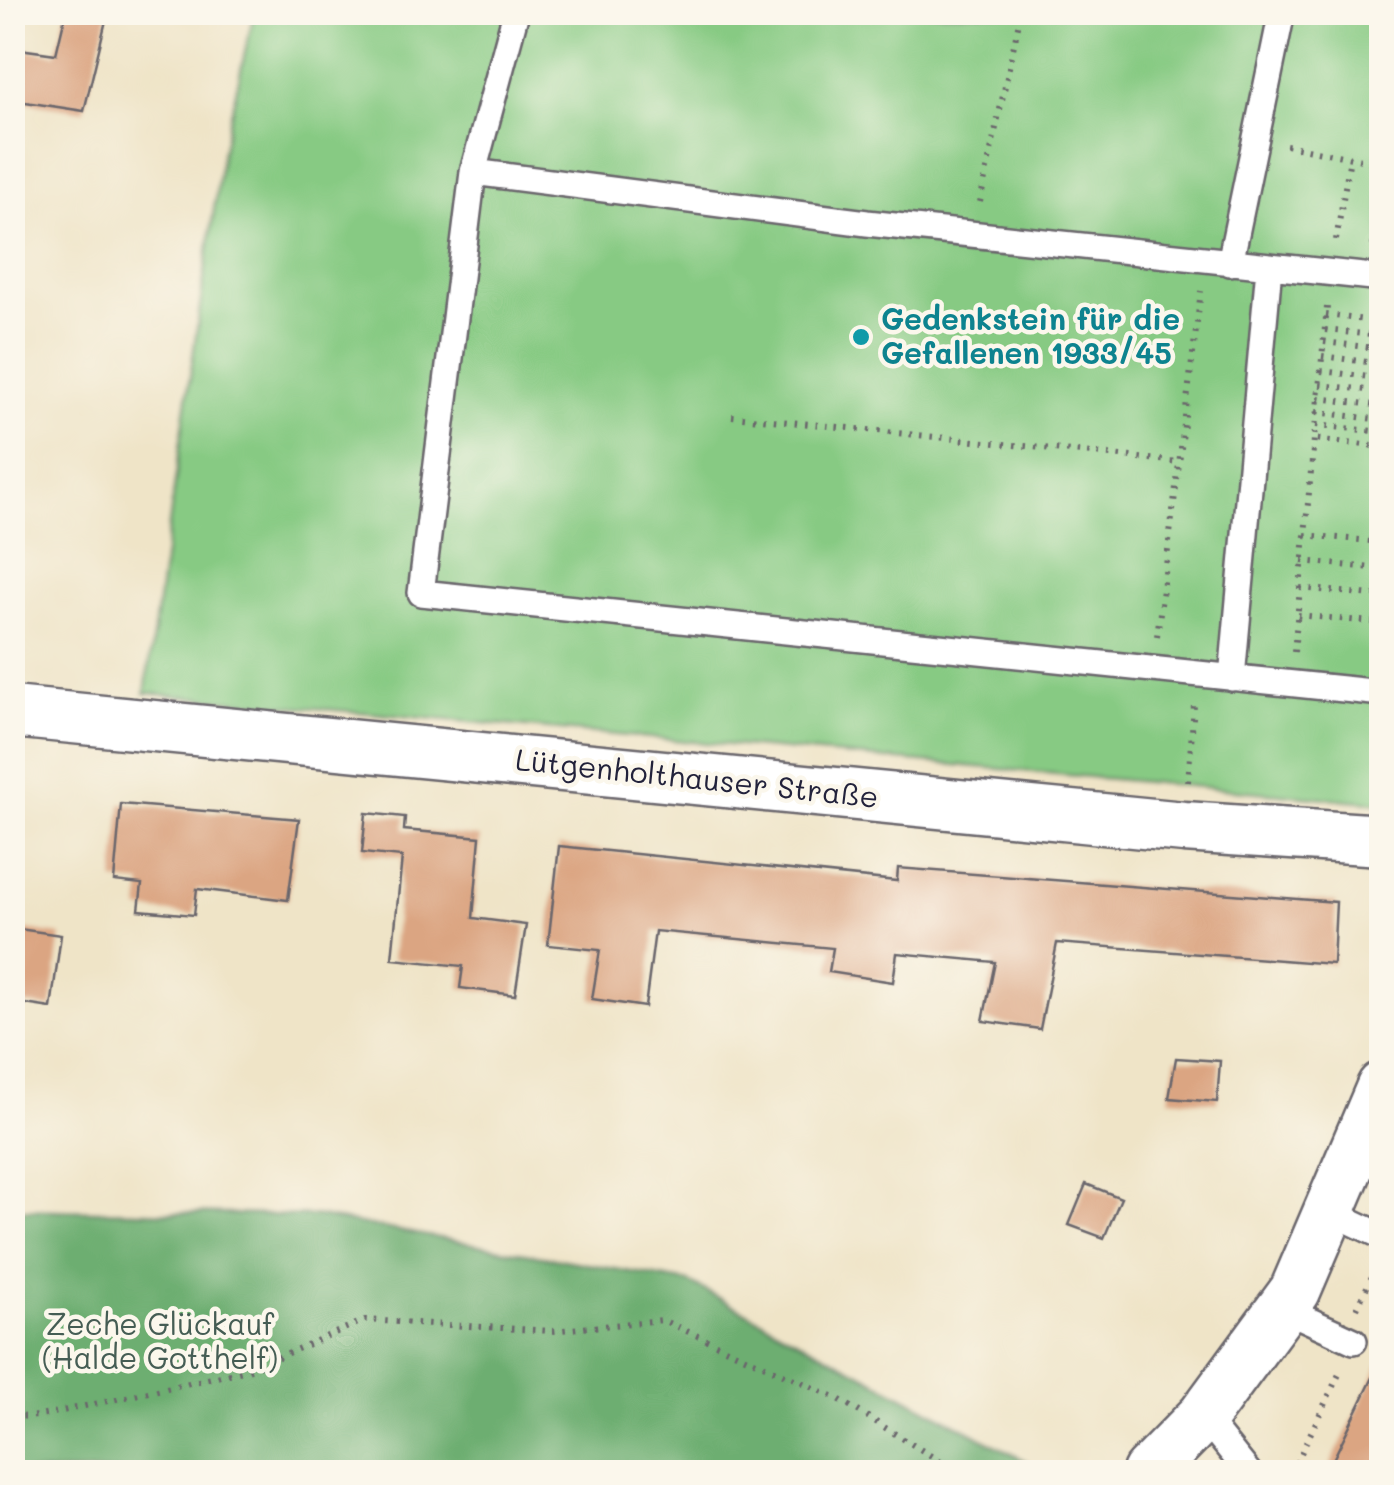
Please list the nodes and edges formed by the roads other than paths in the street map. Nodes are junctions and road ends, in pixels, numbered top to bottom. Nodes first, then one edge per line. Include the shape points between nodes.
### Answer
1 (516, 12) edge
2 (1282, 12) edge
3 (472, 172) junction
4 (1217, 261) junction
5 (1270, 267) junction
6 (1375, 277) edge
7 (1232, 678) junction
8 (1382, 692) edge
9 (12, 712) edge
10 (1382, 840) edge
11 (1382, 1087) edge
12 (1331, 1212) junction
13 (1382, 1236) edge
14 (1282, 1308) junction
15 (1349, 1339) road end
16 (1203, 1416) junction
17 (1148, 1472) edge
18 (1248, 1472) edge

1 - 3 lane
2 - 4 lane via 1256,139
3 - 4 lane
3 - 7 lane via 421,593
4 - 5 lane
5 - 6 lane
5 - 7 lane
7 - 8 lane
9 - 10 street, Lütgenholthauser Straße via 1184,827
11 - 12 street
12 - 13 lane
12 - 14 street
14 - 15 lane
14 - 16 street
16 - 17 street
16 - 18 lane

